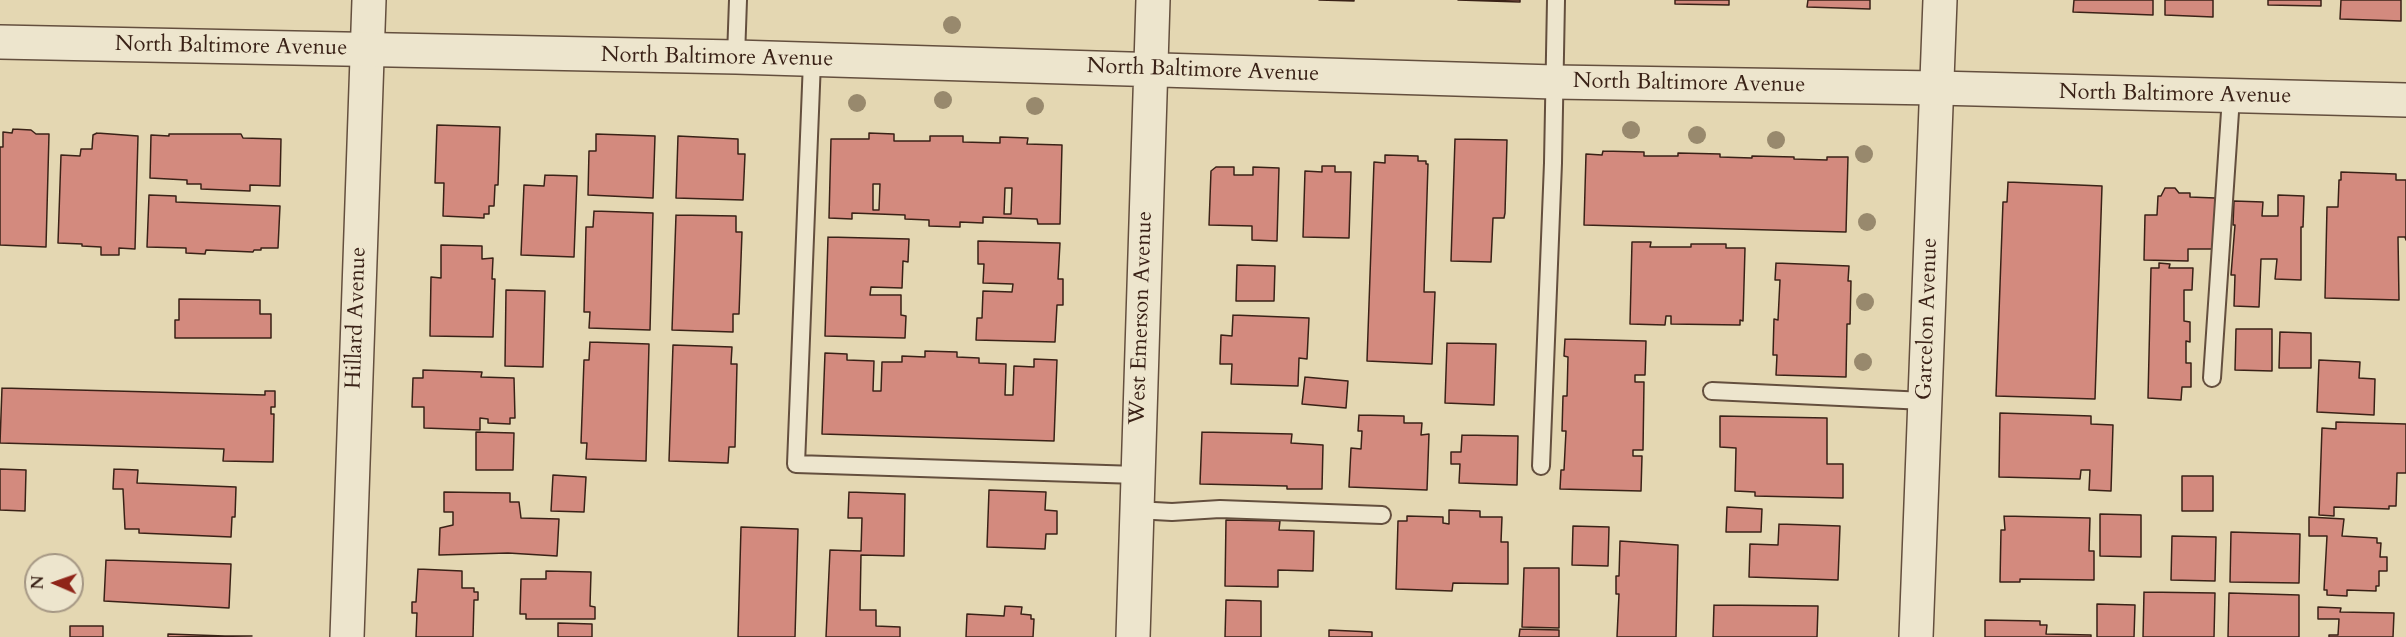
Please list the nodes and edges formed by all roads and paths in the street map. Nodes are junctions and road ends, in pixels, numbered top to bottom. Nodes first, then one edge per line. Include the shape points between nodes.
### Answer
1 (369, 0) edge
2 (738, 0) edge
3 (1153, 0) edge
4 (1556, 0) edge
5 (1940, 0) edge
6 (0, 42) edge
7 (367, 51) junction
8 (736, 57) junction
9 (812, 61) junction
10 (1151, 69) junction
11 (1554, 82) junction
12 (1937, 88) junction
13 (2230, 97) junction
14 (2406, 100) edge
15 (2212, 378) dead end
16 (1712, 391) dead end
17 (1925, 401) junction
18 (1541, 466) dead end
19 (1137, 475) junction
20 (1136, 510) junction
21 (1382, 515) dead end
22 (347, 637) edge
23 (1133, 637) edge
24 (1916, 637) edge

1 - 7 street, Hillard Avenue
2 - 8 lane
3 - 10 street, West Emerson Avenue
4 - 11 lane
5 - 12 street, Garcelon Avenue
6 - 7 street, North Baltimore Avenue
7 - 8 street, North Baltimore Avenue
7 - 22 street, Hillard Avenue
8 - 9 street, North Baltimore Avenue
9 - 10 street, North Baltimore Avenue
9 - 19 lane via 796,464
10 - 11 street, North Baltimore Avenue
10 - 19 street, West Emerson Avenue
11 - 12 street, North Baltimore Avenue
11 - 18 lane
12 - 13 street, North Baltimore Avenue
12 - 17 street, Garcelon Avenue
13 - 14 street, North Baltimore Avenue
13 - 15 lane
16 - 17 lane
17 - 24 street, Garcelon Avenue
19 - 20 street, West Emerson Avenue
20 - 21 lane via 1220,508
20 - 23 street, West Emerson Avenue

